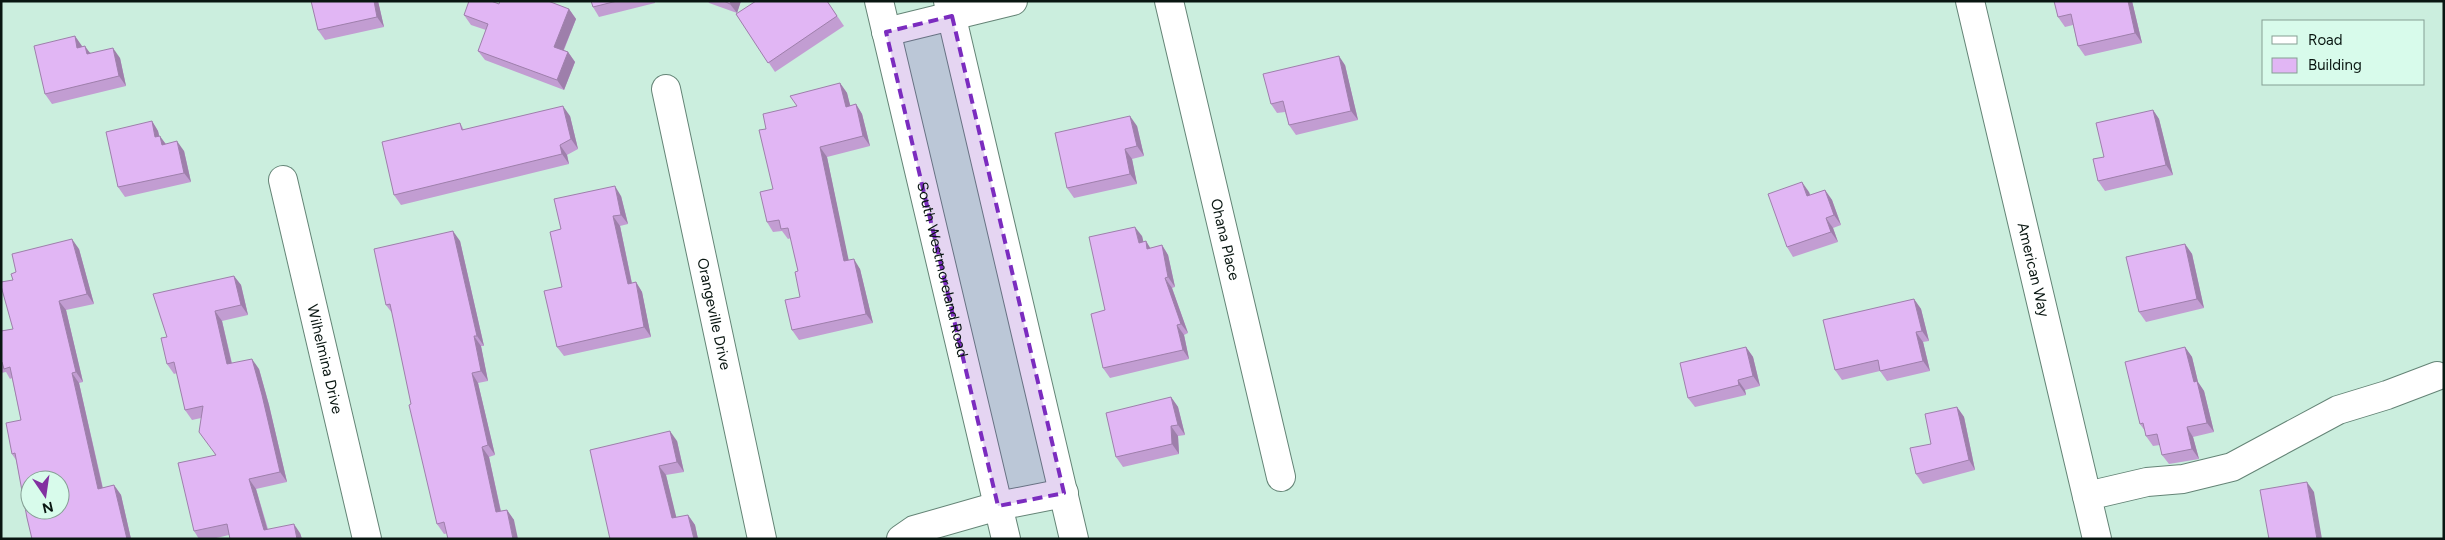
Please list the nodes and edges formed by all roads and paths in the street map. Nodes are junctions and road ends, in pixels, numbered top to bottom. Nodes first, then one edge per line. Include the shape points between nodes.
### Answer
1 (879, 1) edge
2 (1012, 1) edge
3 (1168, 1) edge
4 (1970, 1) edge
5 (950, 9) edge
6 (886, 32) junction
7 (666, 89) dead end
8 (283, 180) dead end
9 (2437, 376) dead end
10 (1282, 477) dead end
11 (1064, 492) junction
12 (2087, 496) junction
13 (998, 506) junction
14 (367, 539) edge
15 (762, 539) edge
16 (901, 539) edge
17 (1006, 539) edge
18 (1074, 539) edge
19 (2097, 539) edge

1 - 6 street, South Westmoreland Road
2 - 5 street
3 - 10 street, Ohana Place
4 - 12 street, American Way
5 - 6 street
5 - 11 street
6 - 13 street, South Westmoreland Road
7 - 15 street, Orangeville Drive
8 - 14 street, Wilhelmina Drive
9 - 12 street via 2338,410 2232,467
11 - 13 street
11 - 18 street
12 - 19 street, American Way
13 - 16 street via 914,530
13 - 17 street, South Westmoreland Road

